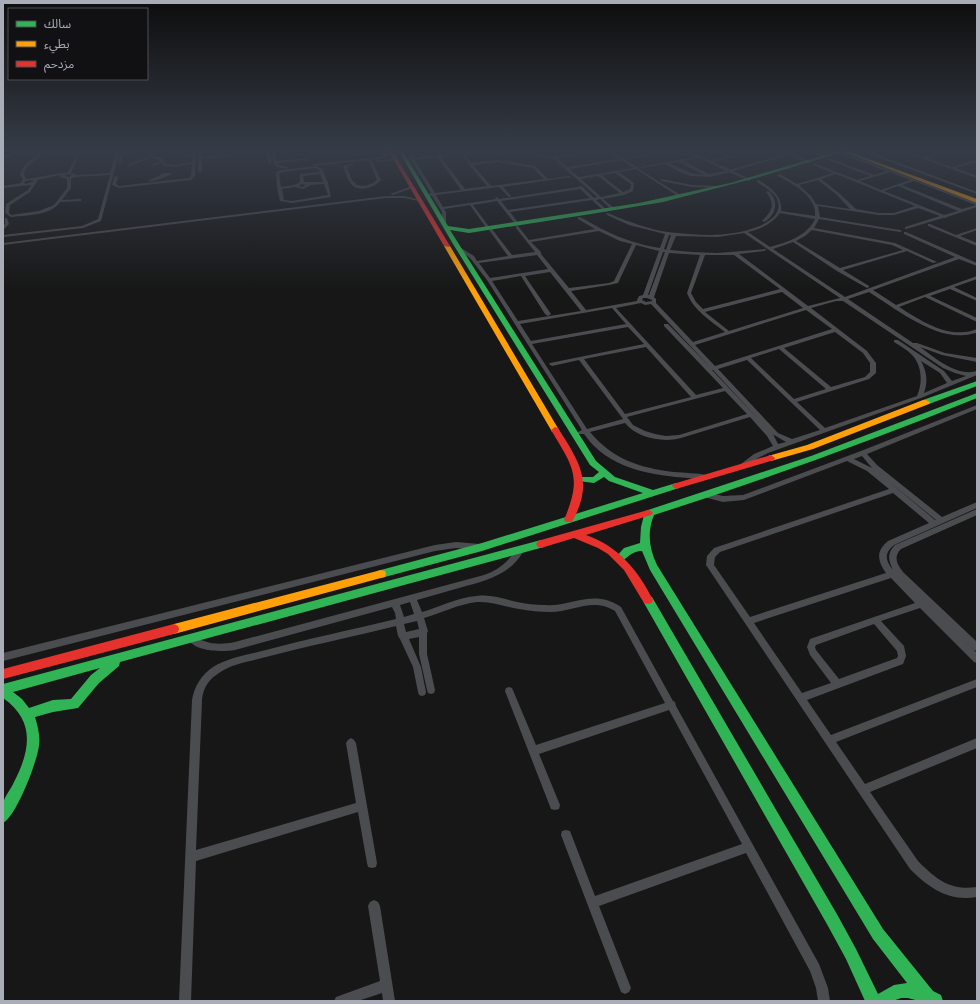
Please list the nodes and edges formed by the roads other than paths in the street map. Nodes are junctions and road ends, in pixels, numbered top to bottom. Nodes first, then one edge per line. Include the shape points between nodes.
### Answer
1 (15, 197) edge
2 (19, 197) edge
3 (62, 197) edge
4 (106, 197) edge
5 (281, 197) edge
6 (306, 197) edge
7 (327, 197) edge
8 (349, 197) edge
9 (404, 197) joint
10 (419, 197) edge
11 (431, 197) edge
12 (432, 197) edge
13 (506, 197) edge
14 (513, 197) edge
15 (592, 197) edge
16 (607, 197) edge
17 (670, 197) edge
18 (680, 197) edge
19 (772, 197) edge
20 (778, 197) edge
21 (810, 197) edge
22 (841, 197) edge
23 (896, 197) edge
24 (928, 197) edge
25 (955, 197) edge
26 (600, 198) junction
27 (498, 199) junction
28 (594, 199) junction
29 (80, 200) dead end
30 (419, 200) junction
31 (58, 201) junction
32 (307, 202) junction
33 (471, 204) junction
34 (3, 205) edge
35 (816, 205) junction
36 (919, 206) junction
37 (977, 206) edge
38 (440, 207) junction
39 (507, 211) junction
40 (780, 211) junction
41 (855, 211) junction
42 (963, 211) junction
43 (610, 212) junction
44 (584, 216) junction
45 (6, 217) edge
46 (818, 217) junction
47 (945, 217) junction
48 (445, 225) junction
49 (517, 225) junction
50 (930, 225) junction
51 (3, 229) edge
52 (490, 229) junction
53 (812, 229) junction
54 (977, 229) edge
55 (600, 230) junction
56 (906, 231) junction
57 (468, 232) junction
58 (912, 232) junction
59 (668, 233) junction
60 (742, 233) junction
61 (674, 234) junction
62 (3, 236) edge
63 (957, 236) junction
64 (529, 241) junction
65 (794, 241) junction
66 (3, 242) edge
67 (635, 243) junction
68 (977, 245) edge
69 (457, 246) junction
70 (662, 249) junction
71 (668, 250) junction
72 (766, 250) junction
73 (907, 250) junction
74 (538, 253) junction
75 (703, 254) junction
76 (736, 254) junction
77 (957, 256) junction
78 (511, 257) junction
79 (476, 262) junction
80 (977, 263) edge
81 (932, 264) junction
82 (552, 270) junction
83 (839, 270) junction
84 (522, 274) junction
85 (975, 279) edge
86 (489, 280) junction
87 (950, 287) junction
88 (868, 288) junction
89 (568, 290) junction
90 (783, 290) junction
91 (648, 296) junction
92 (926, 296) junction
93 (840, 298) junction
94 (977, 300) edge
95 (645, 302) junction
96 (897, 306) junction
97 (614, 307) junction
98 (807, 308) junction
99 (497, 310) junction
100 (584, 310) junction
101 (702, 311) junction
102 (486, 312) junction
103 (548, 314) junction
104 (977, 320) edge
105 (516, 321) junction
106 (629, 325) junction
107 (835, 330) junction
108 (977, 331) edge
109 (729, 333) junction
110 (901, 338) junction
111 (529, 343) junction
112 (692, 344) junction
113 (648, 345) junction
114 (780, 347) junction
115 (915, 354) junction
116 (580, 358) junction
117 (748, 358) junction
118 (977, 360) edge
119 (552, 364) dead end
120 (711, 369) junction
121 (975, 377) edge
122 (951, 384) junction
123 (727, 389) junction
124 (830, 389) junction
125 (977, 395) edge
126 (695, 398) junction
127 (919, 398) junction
128 (793, 401) junction
129 (977, 407) edge
130 (751, 415) junction
131 (625, 418) junction
132 (585, 431) junction
133 (825, 431) junction
134 (574, 434) junction
135 (792, 442) junction
136 (777, 448) junction
137 (862, 453) junction
138 (848, 458) junction
139 (743, 466) junction
140 (868, 466) junction
141 (603, 473) junction
142 (705, 477) junction
143 (581, 479) junction
144 (886, 480) junction
145 (894, 490) junction
146 (652, 493) junction
147 (706, 495) junction
148 (618, 504) junction
149 (977, 505) edge
150 (599, 510) junction
151 (977, 512) edge
152 (650, 513) junction
153 (628, 519) junction
154 (569, 520) junction
155 (609, 525) junction
156 (937, 525) junction
157 (576, 535) junction
158 (482, 547) junction
159 (645, 547) junction
160 (519, 552) junction
161 (620, 558) junction
162 (892, 574) junction
163 (412, 598) junction
164 (395, 602) junction
165 (921, 604) junction
166 (420, 616) junction
167 (875, 620) junction
168 (748, 621) junction
169 (399, 622) junction
170 (424, 631) junction
171 (402, 636) junction
172 (192, 639) junction
173 (977, 647) edge
174 (3, 657) edge
175 (119, 659) junction
176 (977, 659) edge
177 (3, 674) edge
178 (977, 683) edge
179 (837, 684) junction
180 (3, 690) edge
181 (431, 690) dead end
182 (509, 691) dead end
183 (422, 692) dead end
184 (800, 698) junction
185 (672, 706) junction
186 (28, 714) junction
187 (829, 740) junction
188 (352, 743) dead end
189 (977, 743) edge
190 (534, 751) junction
191 (863, 790) junction
192 (555, 805) dead end
193 (362, 806) junction
194 (3, 816) edge
195 (566, 835) dead end
196 (749, 846) junction
197 (191, 857) junction
198 (372, 863) dead end
199 (977, 892) edge
200 (592, 903) junction
201 (374, 906) dead end
202 (387, 985) junction
203 (625, 988) dead end
204 (927, 996) junction
205 (185, 1001) edge
206 (340, 1001) edge
207 (389, 1001) edge
208 (824, 1001) edge
209 (873, 1001) edge
210 (881, 1001) edge
211 (935, 1001) edge

1 - 34 street
2 - 45 street via 8,204
3 - 31 street
4 - 62 street via 99,221 83,227
5 - 32 street via 282,201 289,203
6 - 32 street
7 - 32 street
8 - 32 street
9 - 30 street
9 - 66 street
10 - 30 street
11 - 48 street
12 - 38 street
13 - 27 street
14 - 27 street
15 - 28 street
16 - 26 street
17 - 43 street
18 - 43 street
19 - 43 street via 775,208 766,220 741,230 705,234 669,231 636,223
20 - 40 street via 781,204
21 - 35 street
22 - 41 street
23 - 36 street
24 - 42 street
25 - 37 street
26 - 28 street
26 - 43 street
27 - 33 street
27 - 38 street
27 - 39 street
28 - 39 street
28 - 43 street
29 - 31 street
30 - 102 street
31 - 45 street via 46,211
32 - 66 street
33 - 38 street
33 - 52 street
35 - 41 street
35 - 46 street
36 - 41 street via 888,214
36 - 47 street
37 - 42 street
37 - 50 street
38 - 48 street via 445,216
39 - 49 street
40 - 46 street
40 - 60 street via 769,223
42 - 47 street
43 - 44 street
43 - 59 street via 640,227
44 - 49 street
44 - 55 street
45 - 51 street via 7,224
46 - 53 street
46 - 56 street
47 - 56 street
48 - 57 street
48 - 69 street
49 - 52 street
49 - 64 street
50 - 58 street
50 - 63 street
52 - 57 street
52 - 78 street
53 - 65 street
53 - 73 street via 893,244
54 - 63 street
55 - 64 street
55 - 67 street
56 - 58 street
56 - 77 street
57 - 69 street via 460,237
58 - 80 street
59 - 61 street
59 - 70 street
60 - 61 street via 703,236
60 - 72 street
61 - 71 street
63 - 68 street
64 - 74 street
65 - 72 street
65 - 83 street
67 - 70 street
67 - 89 street via 616,282
69 - 79 street
69 - 99 street
70 - 71 street
70 - 91 street
71 - 75 street
71 - 91 street
72 - 76 street
72 - 93 street
73 - 81 street
73 - 83 street
74 - 78 street
74 - 82 street
75 - 76 street
75 - 101 street via 689,293 692,301
76 - 90 street
77 - 80 street
77 - 81 street
78 - 79 street
79 - 86 street
81 - 88 street
82 - 84 street
82 - 89 street
83 - 88 street
84 - 86 street
84 - 103 street
85 - 87 street
86 - 105 street
87 - 92 street
87 - 94 street
88 - 93 street
88 - 96 street
89 - 100 street
90 - 98 street
90 - 101 street
91 - 95 street
91 - 95 street via 655,300
92 - 96 street
92 - 104 street
93 - 98 street
93 - 110 street
93 - 115 street
95 - 97 street
95 - 100 street
95 - 112 street
95 - 120 street
96 - 108 street via 936,330 965,334
97 - 100 street
97 - 106 street
98 - 107 street
98 - 109 street
99 - 102 street
99 - 134 street
100 - 103 street
100 - 105 street
101 - 109 street
102 - 143 street via 576,465
103 - 105 street
105 - 111 street
106 - 111 street
106 - 113 street
107 - 114 street
107 - 124 street via 869,356 874,369 867,378
109 - 112 street
110 - 118 street via 944,354
110 - 121 street via 949,369
111 - 132 street
112 - 120 street
113 - 116 street
113 - 126 street
114 - 117 street
114 - 124 street
115 - 122 street via 942,372
115 - 127 street via 925,376 925,385
116 - 119 street
116 - 131 street
117 - 120 street
117 - 128 street
120 - 123 street
120 - 135 street via 776,434
121 - 122 street
121 - 139 street via 834,439
122 - 127 street
123 - 126 street
123 - 130 street
124 - 128 street
125 - 147 street via 840,449
126 - 131 street
127 - 133 street
128 - 133 street
129 - 137 street
130 - 131 street via 669,438 642,433 631,426
130 - 136 street via 772,438
131 - 132 street
132 - 134 street
132 - 142 street via 593,443 604,452 632,466 658,473
133 - 135 street
134 - 141 street via 593,463
135 - 136 street
136 - 139 street via 756,456
137 - 138 street
137 - 140 street
138 - 140 street
138 - 147 street via 744,497 723,499
139 - 142 street
140 - 144 street
141 - 143 street via 594,480
141 - 146 street via 622,484
142 - 146 street
143 - 154 street via 579,498
144 - 145 street
144 - 156 street
145 - 156 street
145 - 168 street via 713,553 710,561 713,570
146 - 148 street
147 - 152 street
148 - 150 street
148 - 153 street via 619,511
149 - 156 street
150 - 154 street
150 - 155 street via 608,518
151 - 156 street
152 - 153 street
152 - 159 street via 644,531
153 - 155 street
154 - 158 street
155 - 157 street
156 - 162 street via 885,548 882,554 883,562
156 - 173 street via 898,547 892,555 893,562 900,574
157 - 160 street
157 - 161 street via 597,542
158 - 174 street via 462,545 435,548
158 - 177 street
159 - 161 street via 629,548
159 - 204 street via 653,566 875,929
160 - 163 street via 508,565 492,576
160 - 172 street
161 - 209 street via 632,572 833,921
162 - 165 street
162 - 168 street
163 - 164 street
163 - 166 street
164 - 169 street
164 - 172 street via 228,648 208,647
165 - 167 street
165 - 176 street
166 - 169 street
166 - 170 street
166 - 185 street via 477,600 498,600 546,609 596,600 608,602 621,612
167 - 179 street via 813,642 813,652
167 - 179 street via 899,646 902,658
168 - 184 street
169 - 171 street
169 - 197 street via 250,658 223,666 206,678 197,696
170 - 171 street
170 - 181 street via 423,654
171 - 183 street via 417,667
172 - 175 street
175 - 180 street
175 - 186 street via 95,679 74,704 53,706
178 - 187 street
179 - 184 street
180 - 186 street via 20,703
182 - 190 street
184 - 187 street
185 - 190 street
185 - 196 street
186 - 194 street via 34,732 34,751
187 - 191 street
188 - 193 street
189 - 191 street
190 - 192 street
191 - 199 street via 922,874 951,892
193 - 197 street
193 - 198 street
195 - 200 street
196 - 200 street
196 - 208 street via 815,968
197 - 205 street
200 - 203 street
201 - 202 street
202 - 206 street
202 - 207 street
204 - 210 street via 903,990 890,993
204 - 211 street

